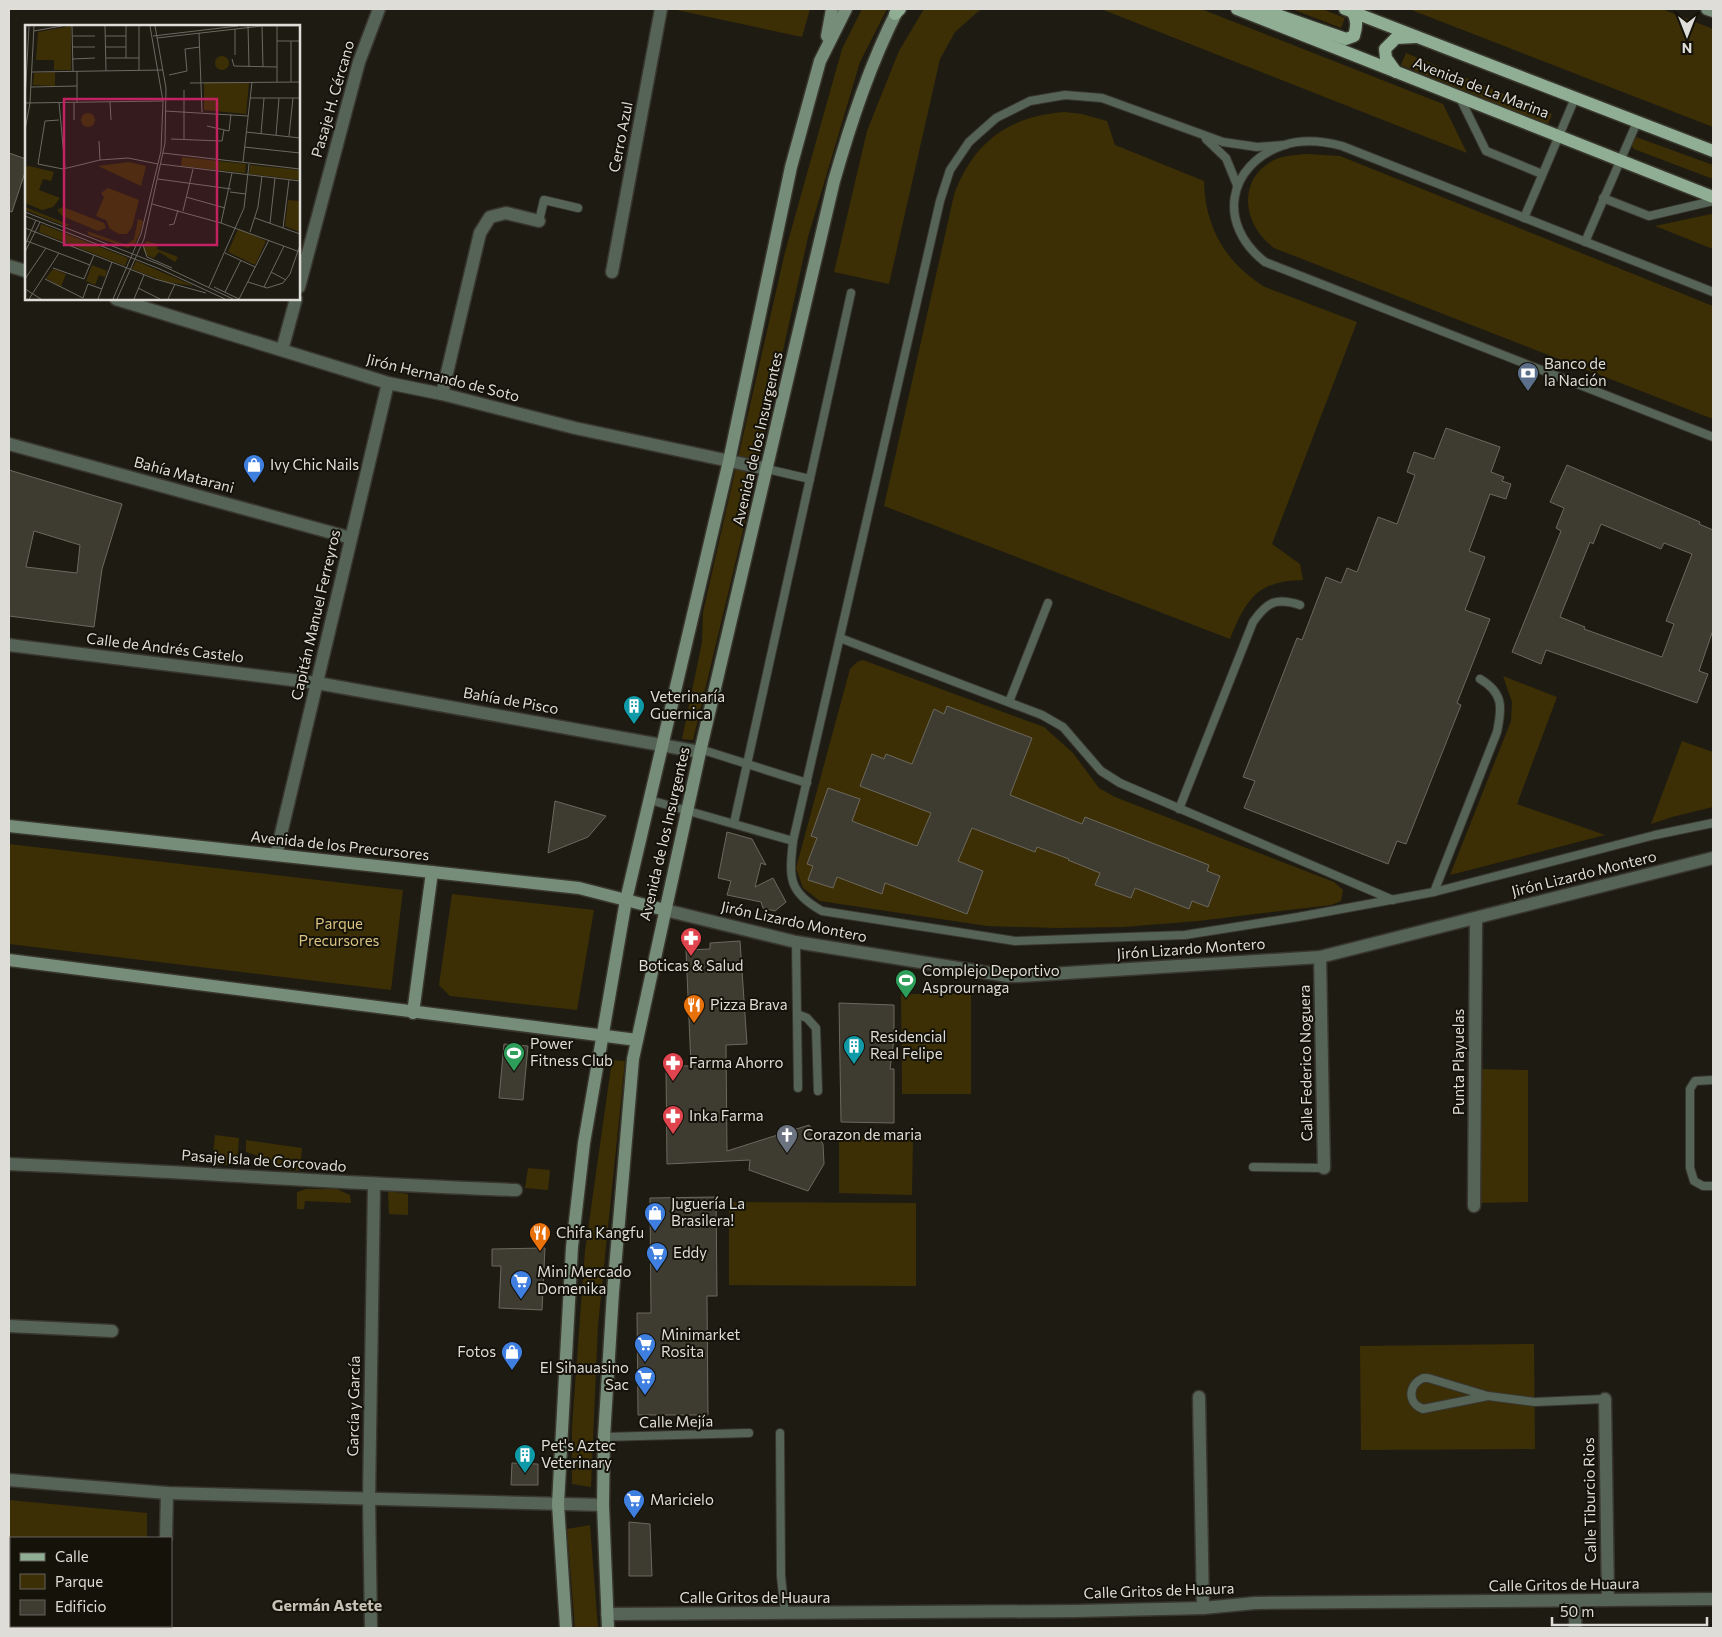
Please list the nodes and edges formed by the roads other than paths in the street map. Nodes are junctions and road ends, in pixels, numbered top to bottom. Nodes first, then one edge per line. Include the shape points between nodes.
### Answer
1 (379, 9) edge
2 (661, 9) edge
3 (832, 9) edge
4 (846, 9) edge
5 (1237, 9) edge
6 (1253, 9) edge
7 (1707, 9) edge
8 (1349, 10) edge
9 (897, 11) edge
10 (1713, 11) edge
11 (1421, 37) junction
12 (824, 50) junction
13 (1396, 72) junction
14 (1460, 98) junction
15 (1574, 98) junction
16 (1637, 122) junction
17 (1199, 134) junction
18 (1557, 136) junction
19 (1285, 145) junction
20 (1713, 151) edge
21 (1619, 160) junction
22 (1542, 174) junction
23 (1238, 185) junction
24 (1713, 197) edge
25 (1604, 198) junction
26 (1713, 201) edge
27 (578, 208) dead end
28 (1524, 218) junction
29 (539, 221) joint
30 (1585, 242) junction
31 (9, 266) edge
32 (25, 271) edge
33 (612, 272) dead end
34 (300, 283) edge
35 (1713, 292) edge
36 (851, 293) dead end
37 (119, 300) edge
38 (296, 300) edge
39 (282, 350) junction
40 (388, 383) junction
41 (442, 394) junction
42 (1713, 437) edge
43 (9, 444) edge
44 (729, 461) junction
45 (768, 469) junction
46 (810, 479) junction
47 (351, 538) junction
48 (1048, 603) dead end
49 (1300, 605) dead end
50 (840, 638) junction
51 (9, 646) edge
52 (1480, 679) dead end
53 (317, 683) junction
54 (1009, 702) junction
55 (663, 744) junction
56 (700, 751) junction
57 (747, 764) junction
58 (806, 783) junction
59 (650, 800) junction
60 (688, 809) junction
61 (1179, 809) junction
62 (734, 823) junction
63 (1713, 823) edge
64 (9, 826) edge
65 (793, 841) junction
66 (276, 855) junction
67 (1713, 858) edge
68 (432, 872) junction
69 (1434, 892) junction
70 (626, 900) junction
71 (1393, 901) junction
72 (665, 910) junction
73 (1476, 919) junction
74 (796, 942) junction
75 (1320, 958) junction
76 (9, 960) edge
77 (413, 1013) junction
78 (798, 1014) junction
79 (604, 1035) junction
80 (637, 1040) junction
81 (1713, 1080) edge
82 (798, 1088) dead end
83 (818, 1091) dead end
84 (9, 1164) edge
85 (1253, 1167) dead end
86 (1324, 1168) joint
87 (374, 1185) junction
88 (1713, 1186) edge
89 (516, 1190) dead end
90 (1474, 1206) dead end
91 (9, 1326) edge
92 (112, 1331) dead end
93 (1488, 1396) junction
94 (1199, 1397) dead end
95 (1605, 1400) joint
96 (749, 1433) dead end
97 (780, 1433) dead end
98 (604, 1437) junction
99 (9, 1480) edge
100 (167, 1493) junction
101 (369, 1499) junction
102 (558, 1504) junction
103 (603, 1505) junction
104 (166, 1537) edge
105 (1608, 1599) junction
106 (1713, 1600) edge
107 (1576, 1602) junction
108 (1204, 1608) junction
109 (606, 1614) junction
110 (785, 1614) junction
111 (371, 1628) edge
112 (566, 1628) edge
113 (608, 1628) edge
114 (1575, 1628) edge

1 - 34 street, Pasaje H. Cércano via 359,62
2 - 33 street, Cerro Azul
3 - 12 main road
4 - 12 main road, Avenida de los Insurgentes
5 - 13 main road, Avenida de La Marina
6 - 8 main road via 1346,39 1354,36 1357,20
7 - 10 main road
8 - 11 main road, Avenida de La Marina
9 - 45 main road, Avenida de los Insurgentes via 871,67 834,181
11 - 13 main road via 1396,38 1385,49 1386,58
11 - 15 main road, Avenida de La Marina
12 - 44 main road, Avenida de los Insurgentes via 791,167
13 - 14 main road, Avenida de La Marina
14 - 18 main road, Avenida de La Marina
14 - 22 lane via 1486,151
15 - 16 main road, Avenida de La Marina
15 - 18 lane
16 - 20 main road, Avenida de La Marina
16 - 21 lane
17 - 19 lane via 1240,146
17 - 23 lane via 1226,158
17 - 50 lane via 1102,98 1065,95 1030,101 996,118 969,142 950,170 940,202
18 - 21 main road, Avenida de La Marina
18 - 22 lane
19 - 23 lane via 1255,162 1241,176
19 - 28 lane via 1313,141 1342,146
21 - 24 main road, Avenida de La Marina
21 - 25 lane
22 - 28 lane
23 - 42 lane via 1234,199 1236,223 1247,245 1266,262
25 - 26 lane via 1649,216
25 - 30 lane
27 - 29 lane via 544,200
28 - 30 lane
29 - 41 street via 506,213 490,216 480,233
30 - 35 lane
31 - 32 street
36 - 46 lane
37 - 39 street, Jirón Hernando de Soto
38 - 39 street
39 - 40 street, Jirón Hernando de Soto
40 - 41 street, Jirón Hernando de Soto
40 - 47 street, Capitán Manuel Ferreyros
41 - 44 street, Jirón Hernando de Soto via 575,428
43 - 47 street, Bahía Matarani
44 - 45 street, Jirón Hernando de Soto
44 - 55 main road, Avenida de los Insurgentes
45 - 46 lane
45 - 56 main road, Avenida de los Insurgentes
46 - 57 lane
47 - 53 street, Capitán Manuel Ferreyros
48 - 54 lane
49 - 61 lane via 1275,601 1263,608 1253,622
50 - 54 lane
50 - 58 lane
51 - 53 street, Calle de Andrés Castelo
52 - 69 lane via 1498,695 1502,712
53 - 55 street, Bahía de Pisco
53 - 66 street, Capitán Manuel Ferreyros
54 - 61 lane via 1063,727 1101,771 1120,783
55 - 56 street, Bahía de Pisco
55 - 59 main road, Avenida de los Insurgentes
56 - 57 lane
56 - 60 main road, Avenida de los Insurgentes
57 - 58 lane
57 - 62 lane
58 - 65 lane
59 - 60 lane
59 - 70 main road, Avenida de los Insurgentes
60 - 62 lane
60 - 72 main road, Avenida de los Insurgentes
61 - 71 lane
62 - 65 lane
63 - 69 lane
64 - 66 main road, Avenida de los Precursores
65 - 71 lane via 790,865 793,884 804,900 822,911 1015,941 1185,935
66 - 68 main road, Avenida de los Precursores
67 - 73 street, Jirón Lizardo Montero
68 - 70 main road, Avenida de los Precursores via 579,888
68 - 77 main road
69 - 71 lane
70 - 72 main road, Avenida de los Precursores
70 - 79 main road, Avenida de los Insurgentes
72 - 74 street, Jirón Lizardo Montero
72 - 80 main road, Avenida de los Insurgentes
73 - 75 street, Jirón Lizardo Montero
73 - 90 street, Punta Playuelas
74 - 75 street, Jirón Lizardo Montero via 1008,976
74 - 78 lane
75 - 86 street, Calle Federico Noguera
76 - 77 main road
77 - 79 main road
78 - 82 lane
78 - 83 lane via 816,1028
79 - 80 main road
79 - 102 main road, Avenida de los Insurgentes via 584,1142 573,1238
80 - 98 main road, Avenida de los Insurgentes via 613,1292
81 - 88 lane via 1695,1081 1690,1089 1690,1168 1694,1181 1703,1186
84 - 87 street, Pasaje Isla de Corcovado
85 - 86 lane
87 - 89 street, Pasaje Isla de Corcovado
87 - 101 street, García y García
91 - 92 street
93 - 93 lane via 1428,1409 1415,1404 1411,1394 1416,1382 1428,1378
93 - 95 lane via 1535,1402
94 - 108 street
95 - 105 street, Calle Tiburcio Rios
96 - 98 lane, Calle Mejía
97 - 110 lane via 781,1576
98 - 103 main road, Avenida de los Insurgentes
99 - 100 street
100 - 101 street
100 - 104 street
101 - 102 street
101 - 111 street, García y García
102 - 103 street
102 - 112 main road, Avenida de los Insurgentes
103 - 109 main road, Avenida de los Insurgentes
105 - 106 street, Calle Gritos de Huaura
105 - 107 street, Calle Gritos de Huaura
107 - 108 street, Calle Gritos de Huaura via 1255,1603
107 - 114 street
108 - 110 street, Calle Gritos de Huaura
109 - 110 street, Calle Gritos de Huaura
109 - 113 main road, Avenida de los Insurgentes

